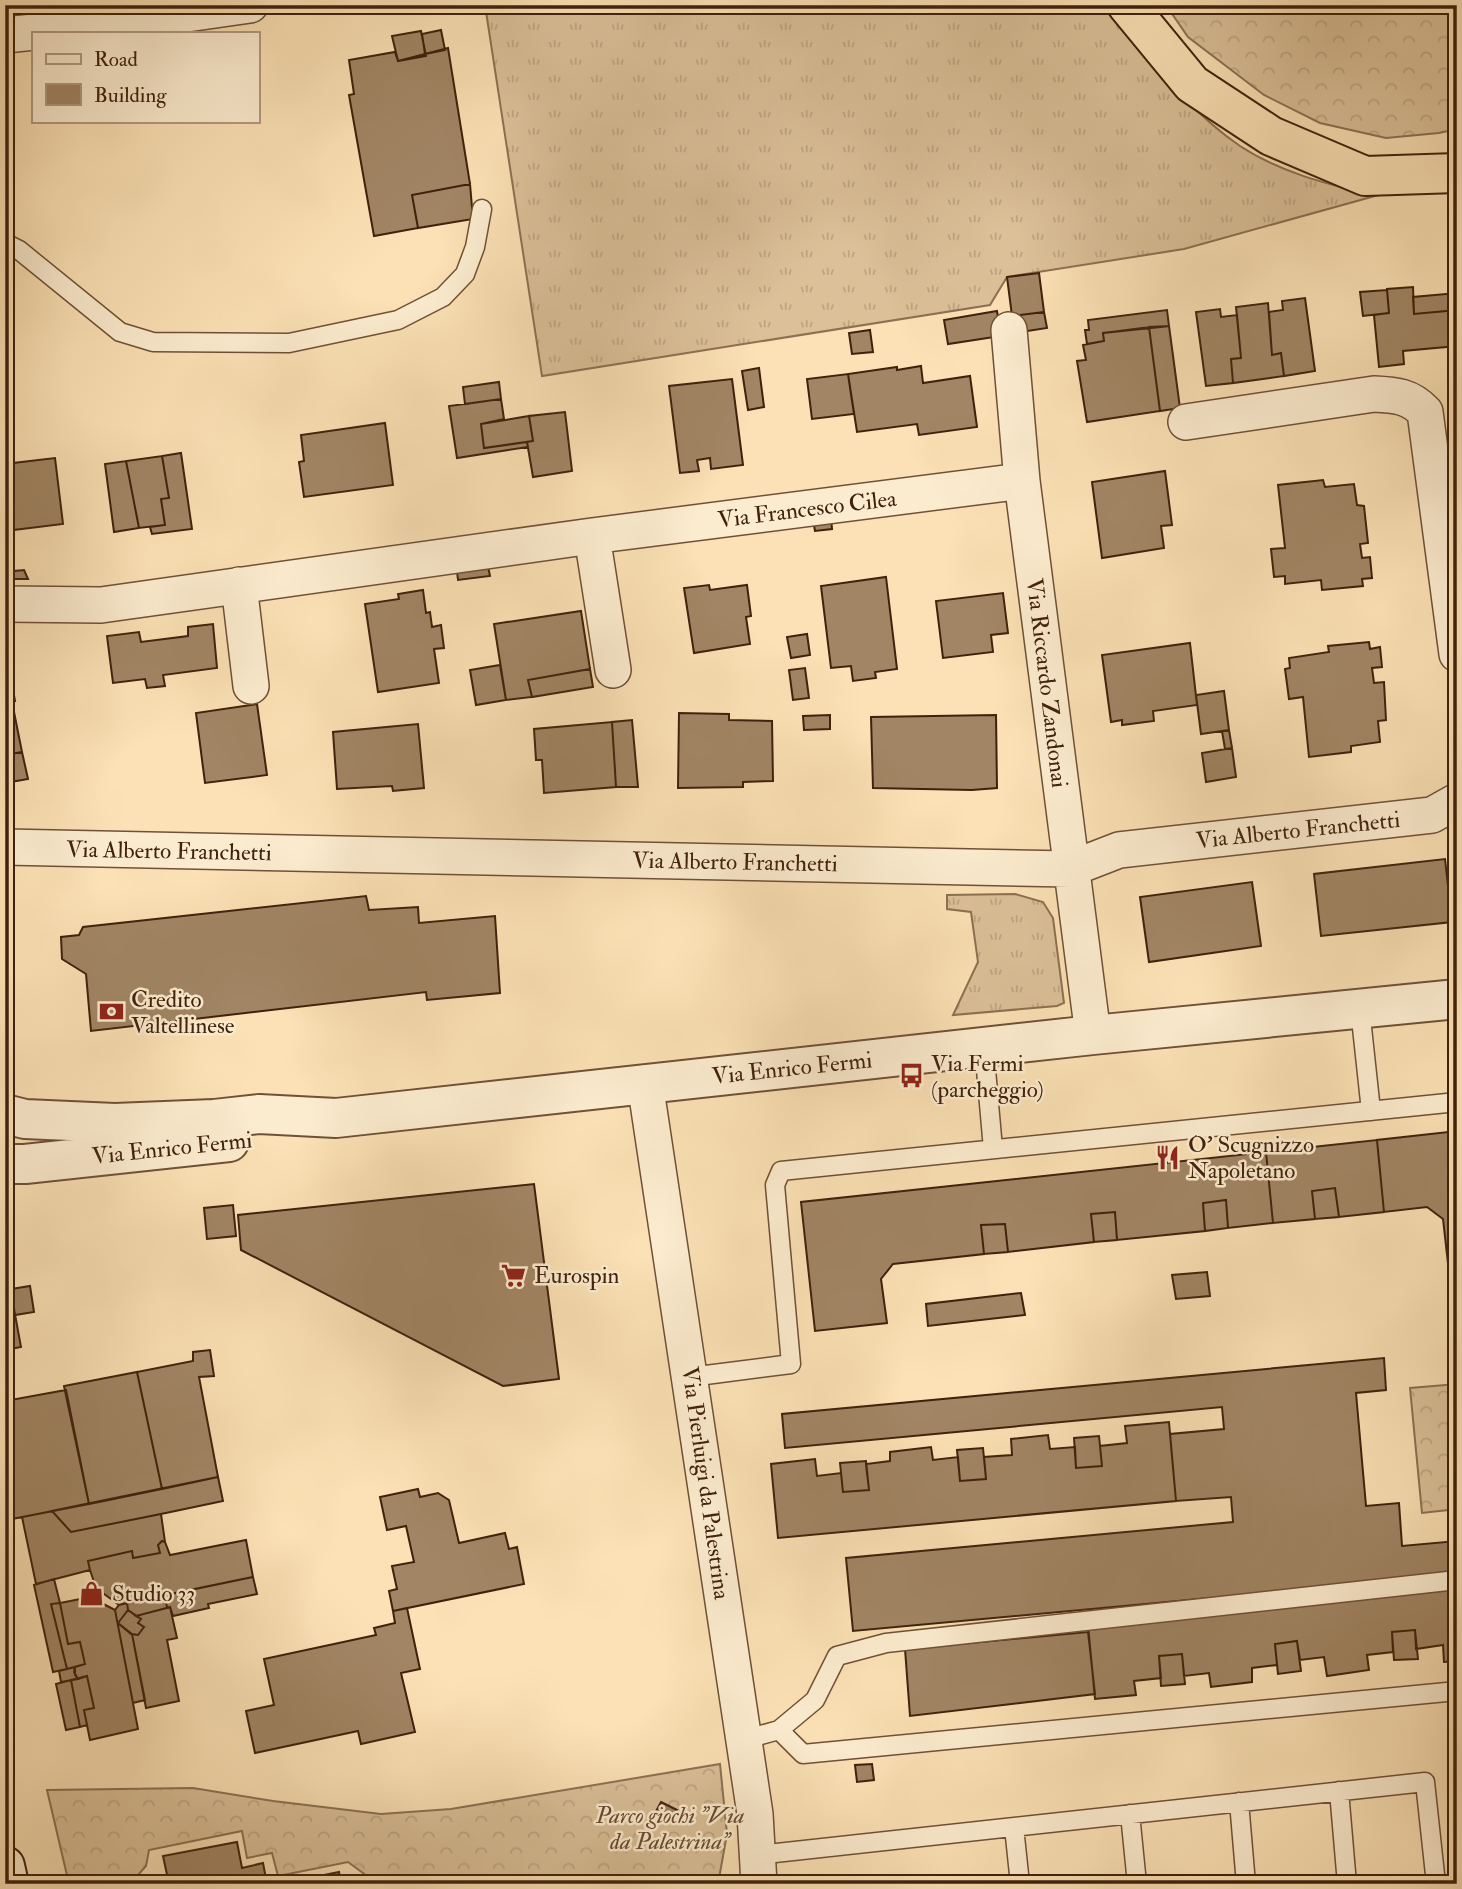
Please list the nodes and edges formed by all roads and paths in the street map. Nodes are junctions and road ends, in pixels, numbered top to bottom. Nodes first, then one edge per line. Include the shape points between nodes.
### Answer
1 (250, 5) edge
2 (1128, 5) edge
3 (130, 14) edge
4 (5, 34) edge
5 (1457, 173) edge
6 (482, 209) dead end
7 (5, 243) edge
8 (1009, 330) dead end
9 (1186, 422) dead end
10 (1022, 481) junction
11 (592, 536) junction
12 (239, 585) junction
13 (5, 604) edge
14 (1457, 654) edge
15 (613, 670) dead end
16 (251, 685) dead end
17 (1457, 802) edge
18 (5, 847) edge
19 (1070, 869) junction
20 (1457, 999) edge
21 (1360, 1009) junction
22 (1093, 1035) junction
23 (984, 1047) junction
24 (645, 1083) junction
25 (1457, 1102) edge
26 (1371, 1111) junction
27 (5, 1114) edge
28 (336, 1118) junction
29 (993, 1150) junction
30 (5, 1164) edge
31 (690, 1377) junction
32 (1457, 1580) edge
33 (1457, 1690) edge
34 (779, 1730) junction
35 (743, 1740) junction
36 (1339, 1791) junction
37 (1239, 1802) junction
38 (1130, 1814) junction
39 (1014, 1826) junction
40 (5, 1866) edge
41 (758, 1869) edge
42 (9, 1884) edge
43 (1020, 1884) edge
44 (1137, 1884) edge
45 (1246, 1884) edge
46 (1347, 1884) edge
47 (1436, 1884) edge

1 - 3 street
2 - 5 highway via 1192,84 1271,136 1365,176
3 - 4 street
6 - 7 lane via 465,274 443,297 398,320 289,343 153,342 120,332
8 - 10 street, Via Riccardo Zandonai
9 - 14 street via 1374,394 1414,400 1425,412
10 - 11 street, Via Francesco Cilea
10 - 19 street, Via Riccardo Zandonai
11 - 12 street, Via Francesco Cilea
11 - 15 street
12 - 13 street, Via Francesco Cilea via 100,606
12 - 16 street
17 - 19 street, Via Alberto Franchetti via 1432,815 1119,850
18 - 19 street, Via Alberto Franchetti
19 - 22 street, Via Riccardo Zandonai
20 - 21 street, Via Enrico Fermi
21 - 22 street, Via Enrico Fermi
21 - 26 lane
22 - 23 street, Via Enrico Fermi
23 - 24 street, Via Enrico Fermi
23 - 29 lane
24 - 28 street, Via Enrico Fermi
24 - 31 street, Via Pierluigi da Palestrina
25 - 26 lane
26 - 29 lane
27 - 28 street, Via Enrico Fermi via 116,1123 259,1114
28 - 30 street, Via Enrico Fermi via 287,1136
29 - 31 lane via 781,1171 775,1185 791,1364
31 - 35 street, Via Pierluigi da Palestrina
32 - 34 lane via 886,1643 837,1656 814,1700
33 - 34 lane via 803,1754
34 - 35 lane
35 - 41 street, Via Pierluigi da Palestrina
36 - 37 lane
36 - 46 lane
36 - 47 lane via 1425,1782
37 - 38 lane
37 - 45 lane
38 - 39 lane
38 - 44 lane
39 - 41 lane
39 - 43 lane
40 - 42 street

